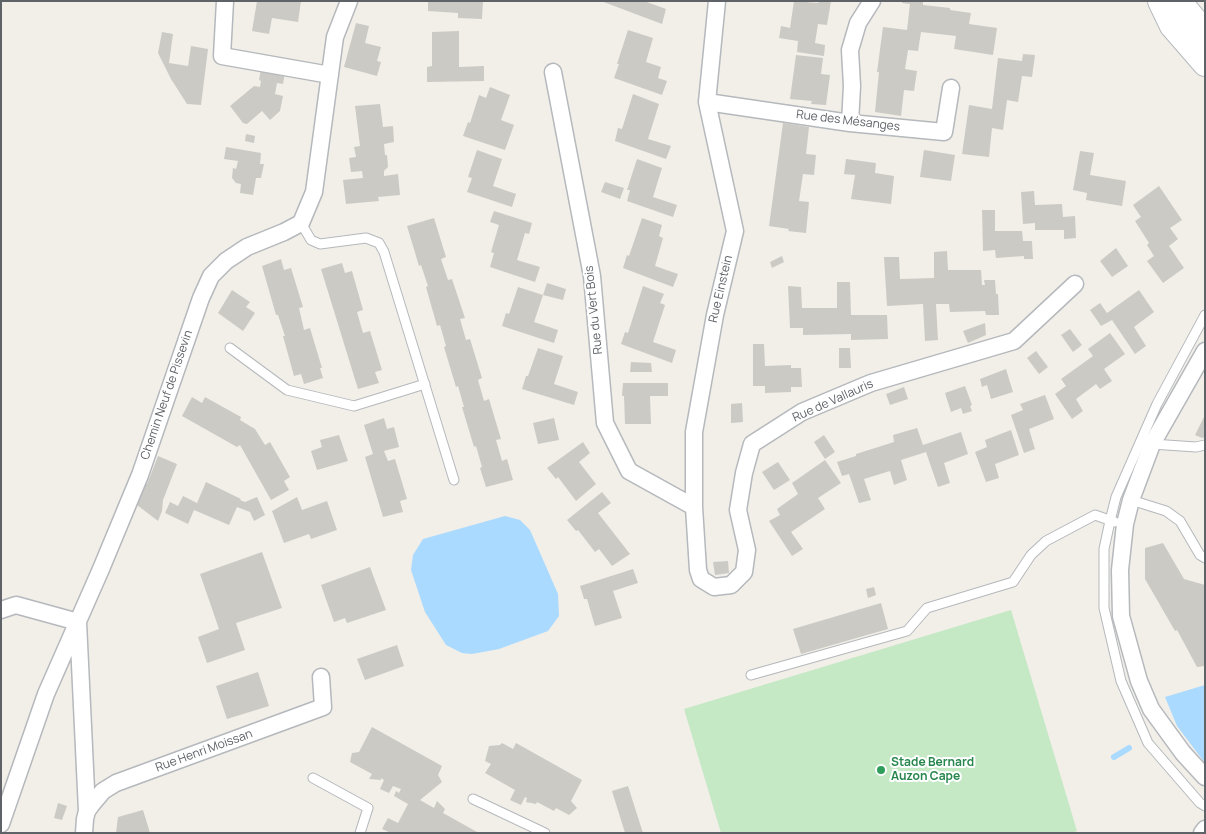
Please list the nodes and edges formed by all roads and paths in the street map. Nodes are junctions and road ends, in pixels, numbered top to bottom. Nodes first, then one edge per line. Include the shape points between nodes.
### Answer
1 (225, 1) edge
2 (349, 1) edge
3 (717, 1) edge
4 (872, 1) edge
5 (1160, 1) edge
6 (1179, 1) edge
7 (1205, 32) edge
8 (1205, 64) edge
9 (553, 72) dead end
10 (330, 75) junction
11 (951, 88) dead end
12 (707, 102) junction
13 (850, 123) junction
14 (301, 223) junction
15 (1075, 284) dead end
16 (1205, 315) edge
17 (230, 348) dead end
18 (1205, 351) edge
19 (425, 384) junction
20 (1152, 444) junction
21 (1205, 445) edge
22 (454, 480) dead end
23 (1131, 500) junction
24 (694, 507) junction
25 (1117, 522) junction
26 (1205, 558) edge
27 (701, 579) joint
28 (1, 610) edge
29 (78, 622) junction
30 (751, 675) dead end
31 (320, 677) dead end
32 (1205, 777) edge
33 (313, 778) dead end
34 (473, 798) dead end
35 (1205, 806) edge
36 (87, 811) junction
37 (1, 824) edge
38 (1205, 829) edge
39 (84, 833) edge
40 (360, 833) edge
41 (545, 833) edge
42 (1202, 833) edge

1 - 10 street via 222,56
2 - 10 street via 335,37
3 - 12 street, Rue Einstein
4 - 13 street via 858,23 850,50
5 - 8 main road via 1172,26
6 - 7 main road
9 - 24 street, Rue du Vert Bois via 592,276 605,422 629,471
10 - 14 street via 314,192
11 - 13 street, Rue des Mésanges via 944,132
12 - 13 street, Rue des Mésanges
12 - 24 street, Rue Einstein via 735,230 715,314 694,432
14 - 19 lane via 311,240 320,244 366,238 379,243
14 - 29 street, Chemin Neuf de Pissevin via 247,247 211,276 140,475
15 - 27 street, Rue de Vallauris via 1014,340 871,383 802,412 752,444 738,510 747,550 744,572 731,585 714,587
16 - 25 lane via 1157,404 1116,497
17 - 19 lane via 287,390 354,406
18 - 20 street
19 - 22 lane
20 - 21 lane via 1196,448
20 - 23 street
23 - 25 street
23 - 26 lane via 1166,511 1180,521
24 - 27 street, Rue Einstein
25 - 30 lane via 1096,516 1046,541 1031,555 1013,582 927,608 907,631
25 - 32 street via 1121,616 1139,681 1151,709
25 - 35 lane via 1104,550 1104,608 1121,681 1148,743
28 - 29 street via 16,605
29 - 36 street
29 - 37 street, Chemin Neuf de Pissevin via 46,694
31 - 36 street, Rue Henri Moissan via 323,707 116,783 96,797
33 - 40 lane via 368,808
34 - 41 lane
36 - 39 street
38 - 42 street

